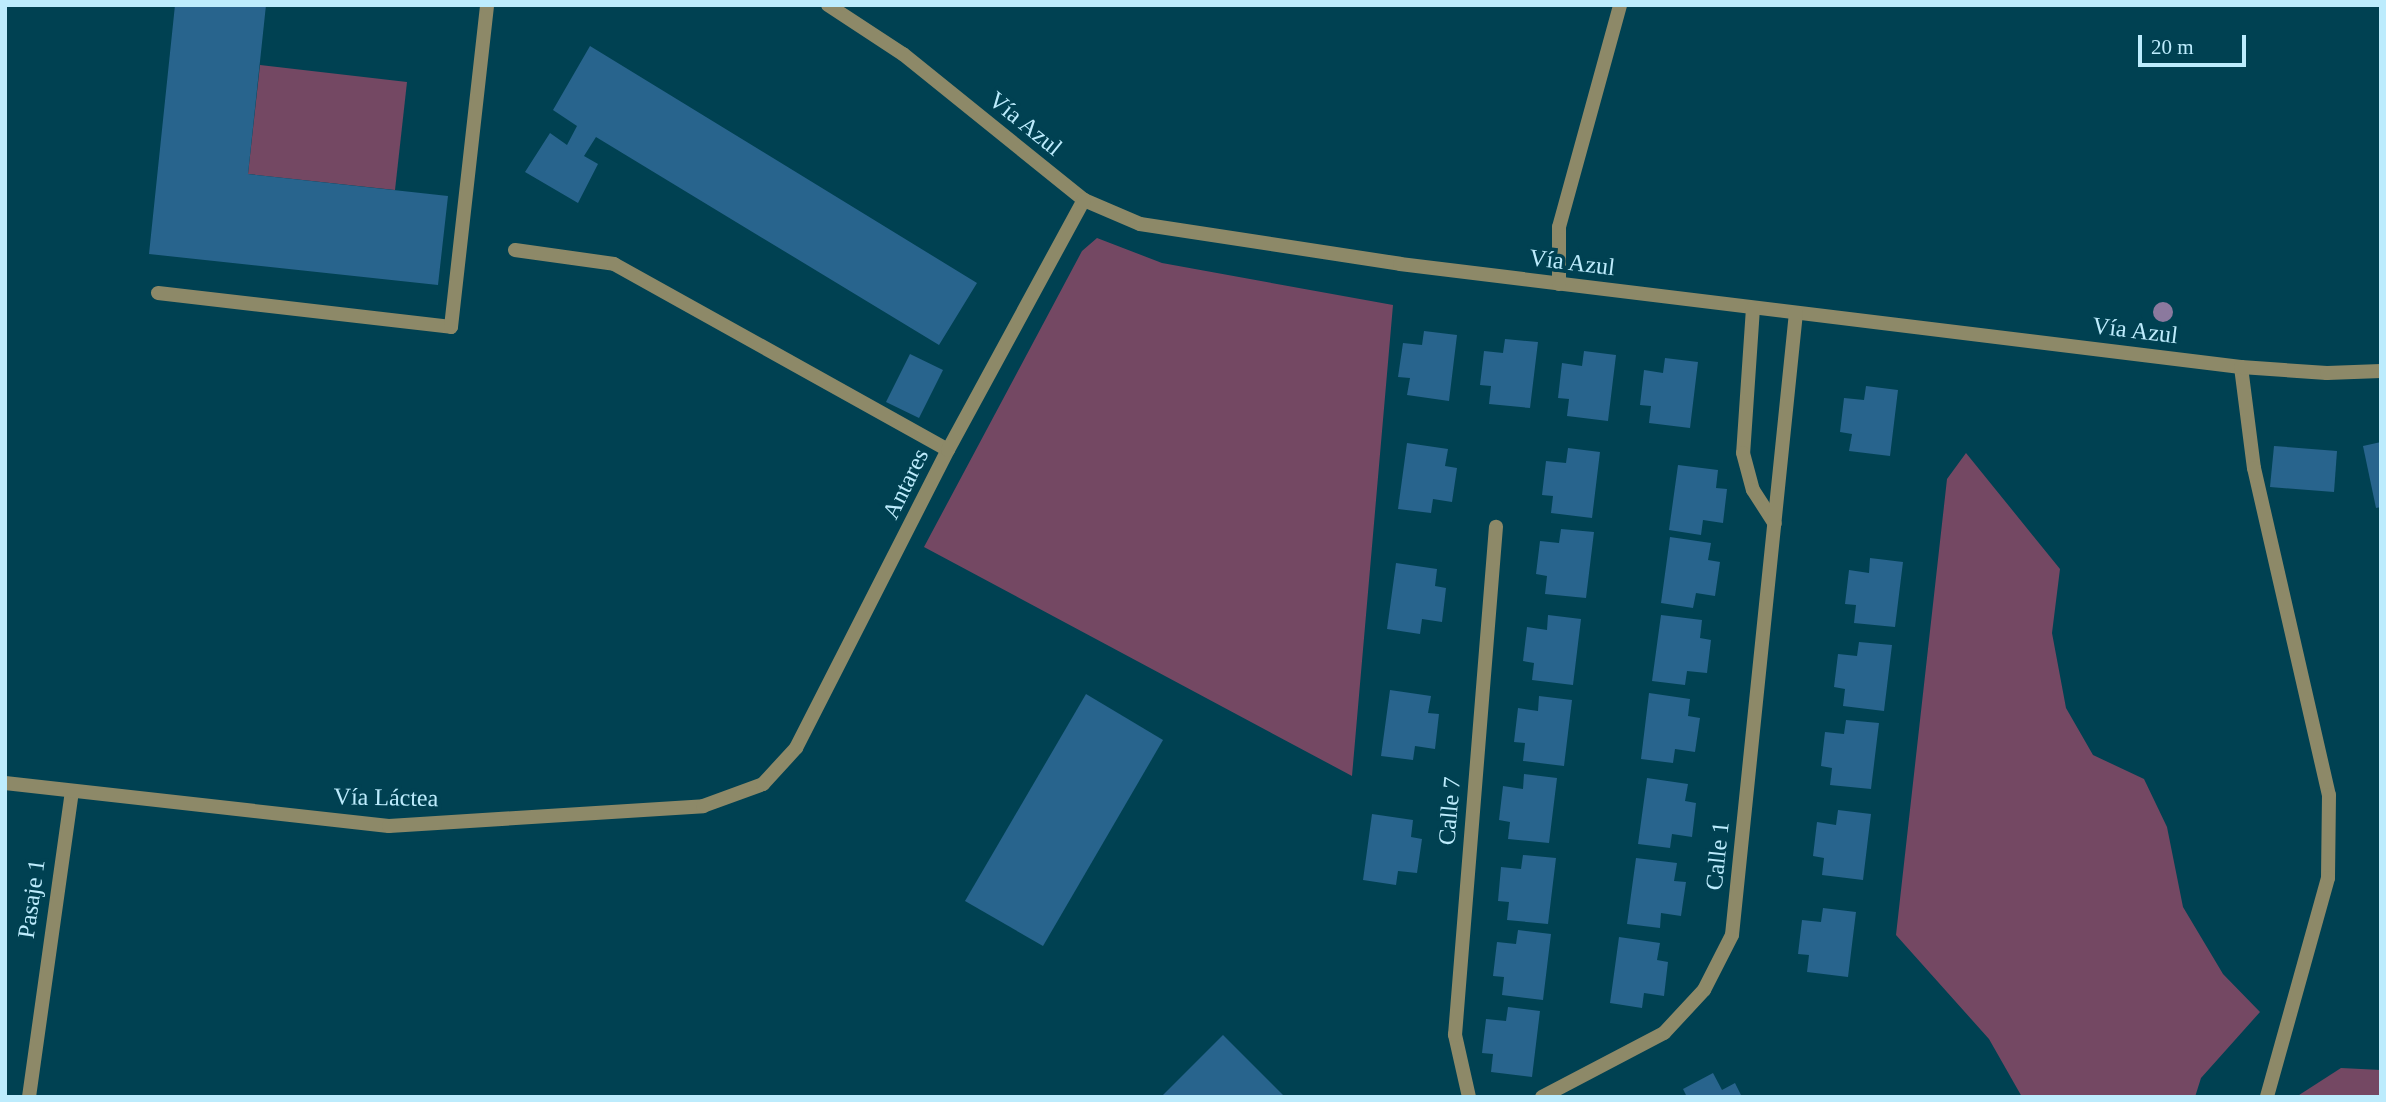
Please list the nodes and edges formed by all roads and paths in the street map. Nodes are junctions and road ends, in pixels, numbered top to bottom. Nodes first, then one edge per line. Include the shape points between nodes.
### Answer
1 (487, 5) edge
2 (828, 5) edge
3 (1620, 5) edge
4 (1084, 200) junction
5 (515, 250) dead end
6 (1559, 284) junction
7 (158, 293) dead end
8 (1753, 308) junction
9 (1796, 313) junction
10 (2241, 367) junction
11 (2381, 371) edge
12 (948, 450) junction
13 (1775, 524) junction
14 (1496, 527) dead end
15 (5, 783) edge
16 (763, 783) joint
17 (72, 791) junction
18 (29, 1097) edge
19 (1469, 1097) edge
20 (1542, 1097) edge
21 (2267, 1097) edge

1 - 7 street via 451,327
2 - 4 street, Vía Azul via 903,54
3 - 6 street via 1559,227
4 - 6 street, Vía Azul via 1121,218 1173,230
4 - 12 street, Antares
5 - 12 street via 614,264
6 - 8 street, Vía Azul
8 - 9 street, Vía Azul
8 - 13 street via 1742,453 1753,490
9 - 10 street, Vía Azul
9 - 13 street, Calle 1
10 - 11 street, Vía Azul via 2327,373
10 - 21 street via 2253,468 2329,795 2328,878
12 - 16 street, Antares via 796,748
13 - 20 street, Calle 1 via 1732,935 1704,990 1664,1033
14 - 19 street, Calle 7 via 1455,1035
15 - 17 street, Vía Láctea
16 - 17 street, Vía Láctea via 703,806 389,826
17 - 18 street, Pasaje 1

